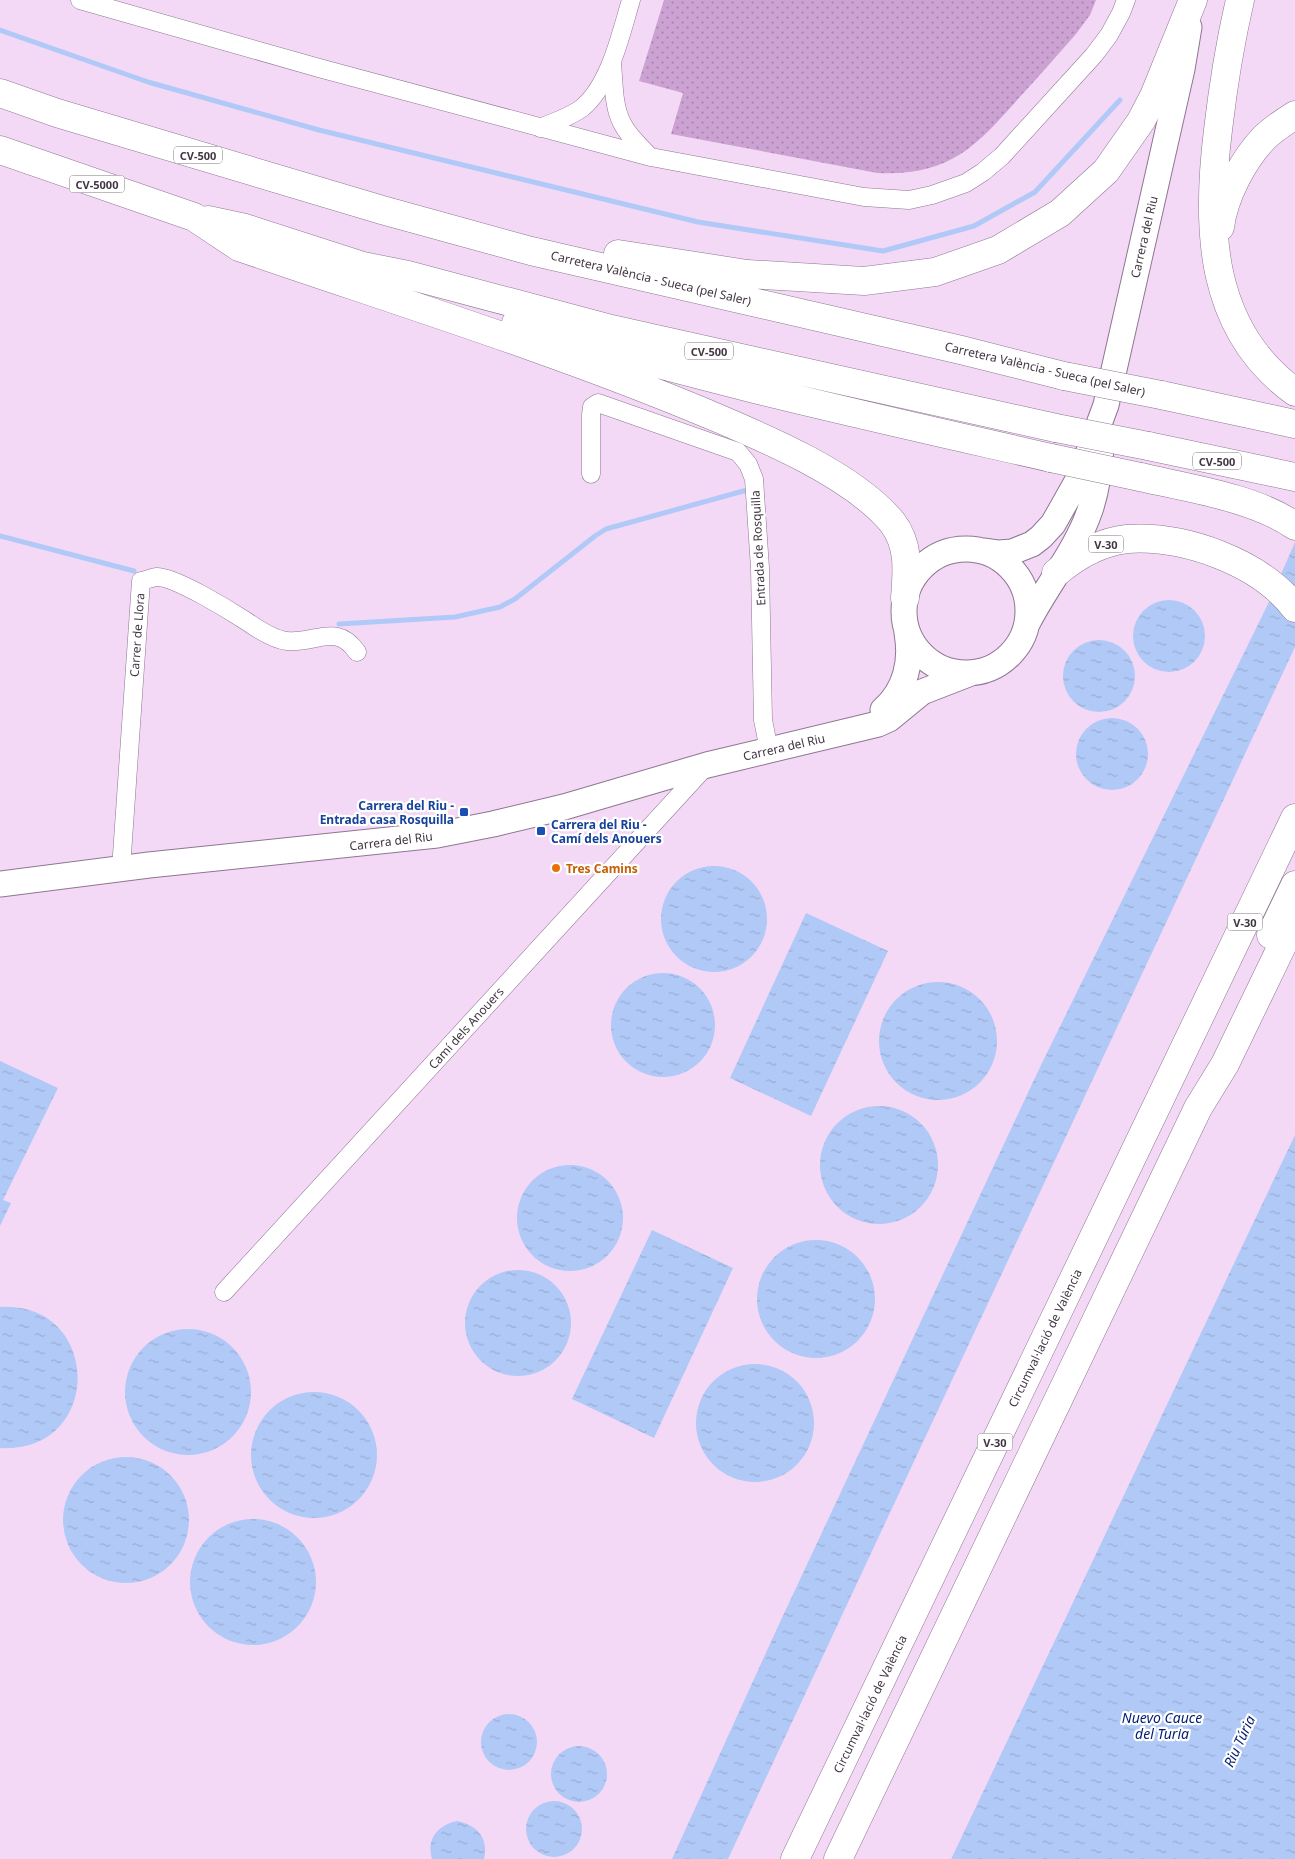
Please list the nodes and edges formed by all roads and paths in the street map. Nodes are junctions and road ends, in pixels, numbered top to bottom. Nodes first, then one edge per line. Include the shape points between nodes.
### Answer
1 (80, 0) edge
2 (631, 0) edge
3 (1126, 0) edge
4 (1193, 0) edge
5 (1206, 0) edge
6 (1240, 0) edge
7 (612, 64) junction
8 (1182, 69) junction
9 (7, 96) edge
10 (1295, 115) edge
11 (540, 128) junction
12 (0, 150) edge
13 (651, 157) junction
14 (382, 210) junction
15 (194, 217) junction
16 (363, 266) junction
17 (1218, 271) junction
18 (1295, 392) edge
19 (1106, 405) junction
20 (1295, 424) edge
21 (592, 474) dead end
22 (1290, 476) edge
23 (1293, 525) edge
24 (985, 551) junction
25 (1056, 573) junction
26 (905, 598) junction
27 (1295, 608) edge
28 (1028, 622) junction
29 (906, 630) junction
30 (357, 652) dead end
31 (971, 673) junction
32 (860, 728) junction
33 (770, 749) junction
34 (707, 765) junction
35 (1295, 818) edge
36 (121, 869) junction
37 (0, 884) edge
38 (1295, 885) edge
39 (1295, 919) edge
40 (1198, 1108) junction
41 (224, 1292) dead end
42 (796, 1859) edge
43 (838, 1859) edge

1 - 11 street
2 - 7 street
3 - 13 street via 1109,35 1094,55 1002,156 983,172 951,190 909,200 864,198
4 - 8 street, Carrera del Riu
4 - 14 highway via 1150,104 1106,171 1060,214 998,250 935,272 864,281 747,274
5 - 8 street, Carrera del Riu
6 - 17 highway via 1221,99 1212,193 1212,232
7 - 11 street via 592,98 582,108
7 - 13 street via 621,122
8 - 19 street, Carrera del Riu
9 - 14 highway, Carretera València - Sueca (pel Saler) / CV-500
10 - 17 highway via 1265,137 1238,174 1221,220
11 - 13 street
12 - 15 highway, CV-5000
14 - 20 highway, Carretera València - Sueca (pel Saler) / CV-500, bridge via 531,251 1064,376
15 - 16 highway, CV-500 via 245,228
15 - 26 highway via 239,248 642,387 746,430 805,459 872,502 893,523 906,552
16 - 22 highway, CV-500, bridge via 611,329 1056,428
16 - 23 highway, bridge via 404,287 590,346 835,408 1236,500
17 - 18 highway via 1228,303 1248,341 1274,375
19 - 24 street, Carrera del Riu via 1079,478 1053,524 1032,544 1022,548 999,553
19 - 25 street, Carrera del Riu via 1094,497 1079,534
21 - 33 street, Entrada de Rosquilla via 591,415 592,407 598,403 738,452 748,464 754,479 760,568 763,720
24 - 26 street via 956,548 928,560 910,583
24 - 28 street via 1000,557 1020,578 1026,591
25 - 27 highway, V-30 via 1095,548 1126,539 1163,540 1208,551 1245,567 1279,589
25 - 28 street, Carrera del Riu
26 - 29 street
28 - 31 street via 1014,651 1002,662 987,670
29 - 31 street via 921,655 931,663 954,672
29 - 32 street, Carrera del Riu via 909,658 903,683 887,706
30 - 36 street, Carrer de Llora via 350,642 332,635 286,641 172,581 157,577 141,581
31 - 32 street, Carrera del Riu via 922,692 889,719
32 - 33 street, Carrera del Riu
33 - 34 street, Carrera del Riu
34 - 36 street, Carrera del Riu via 564,807 437,835
34 - 41 street, Camí dels Anouers
35 - 42 highway, Circumval·lació de València / V-30
36 - 37 street, Carrera del Riu
38 - 40 highway via 1212,1056
39 - 40 highway via 1225,1064
40 - 43 highway

